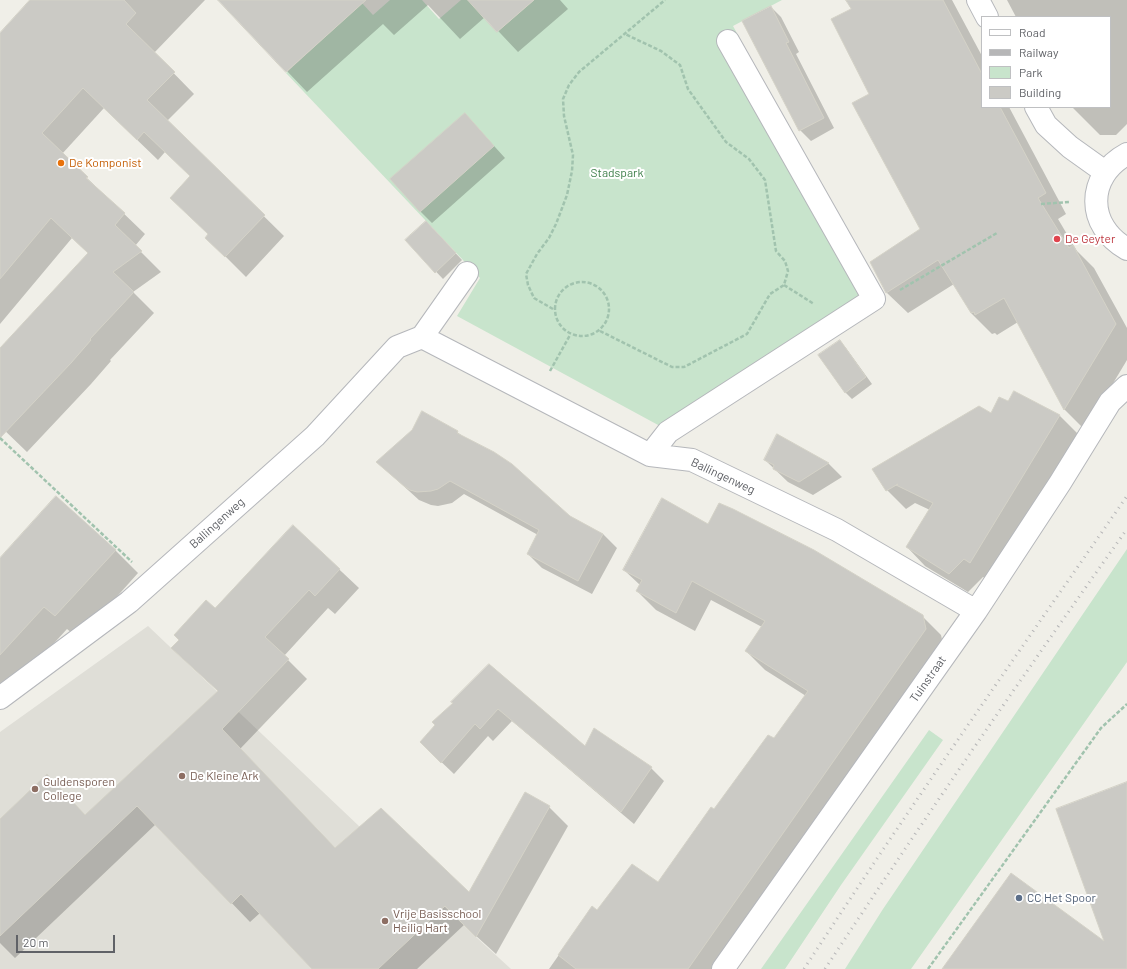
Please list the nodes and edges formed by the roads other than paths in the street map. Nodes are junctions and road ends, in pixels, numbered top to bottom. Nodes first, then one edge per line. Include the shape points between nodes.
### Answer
1 (978, 0) edge
2 (986, 16) edge
3 (728, 41) dead end
4 (1037, 108) edge
5 (1127, 154) edge
6 (1105, 172) junction
7 (1127, 249) edge
8 (467, 273) dead end
9 (422, 337) junction
10 (1127, 386) edge
11 (650, 455) junction
12 (976, 611) junction
13 (0, 698) edge
14 (723, 969) edge

1 - 2 street
3 - 11 street via 874,299 668,432
4 - 6 street via 1046,125 1070,147
5 - 6 street
6 - 7 street via 1096,196 1097,211 1104,230
8 - 9 street
9 - 11 street, Ballingenweg
9 - 13 street, Ballingenweg via 397,347 315,436 129,602
10 - 12 street, Tuinstraat via 1110,402
11 - 12 street, Ballingenweg via 692,460 836,530
12 - 14 street, Tuinstraat

